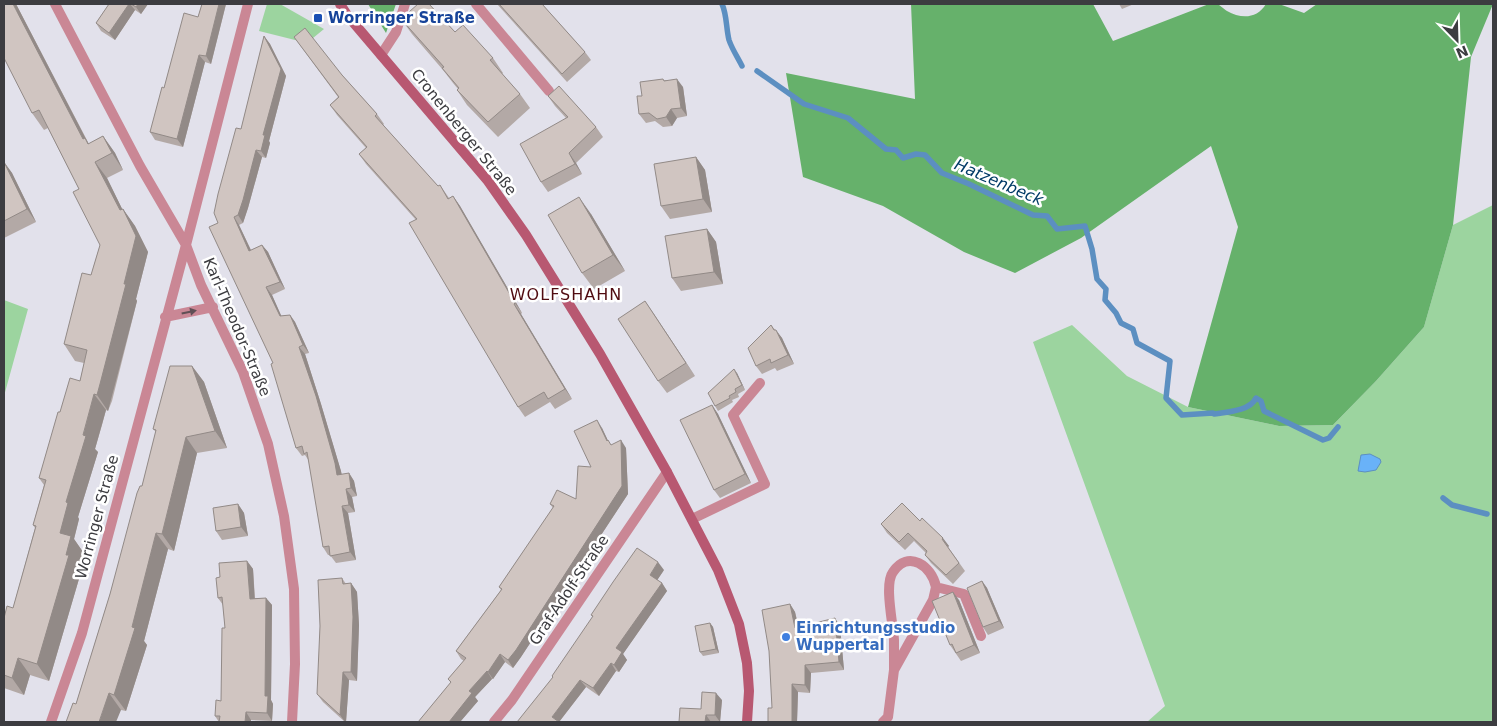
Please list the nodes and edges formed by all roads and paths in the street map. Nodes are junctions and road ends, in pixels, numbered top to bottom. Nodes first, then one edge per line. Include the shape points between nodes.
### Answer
1 (56, 4) edge
2 (248, 4) edge
3 (340, 4) edge
4 (405, 4) edge
5 (476, 4) edge
6 (381, 55) junction
7 (549, 91) dead end
8 (186, 245) junction
9 (213, 308) junction
10 (166, 317) junction
11 (760, 383) dead end
12 (667, 472) junction
13 (692, 519) junction
14 (936, 587) junction
15 (981, 636) dead end
16 (894, 670) junction
17 (51, 722) edge
18 (292, 722) edge
19 (494, 722) edge
20 (747, 722) edge
21 (883, 722) edge

1 - 8 street, Karl-Theodor-Straße via 140,166
2 - 8 street, Worringer Straße
3 - 6 main road, Cronenberger Straße
4 - 6 street via 396,32
5 - 7 street
6 - 12 main road, Cronenberger Straße via 488,180 600,354
8 - 9 street, Karl-Theodor-Straße
8 - 10 street, Worringer Straße
10 -> 9 street
9 - 18 street, Karl-Theodor-Straße via 243,372 268,444 284,516 294,589
10 - 17 street, Worringer Straße via 82,633
11 - 13 street via 733,415 766,484
12 - 13 main road, Cronenberger Straße
12 - 19 street, Graf-Adolf-Straße
13 - 20 main road, Cronenberger Straße via 718,570 739,624 747,663
14 - 15 street via 964,594
14 - 16 street via 933,600
14 - 16 street via 934,578 919,563 910,561 898,565 891,573 888,584
16 - 21 street via 888,717

